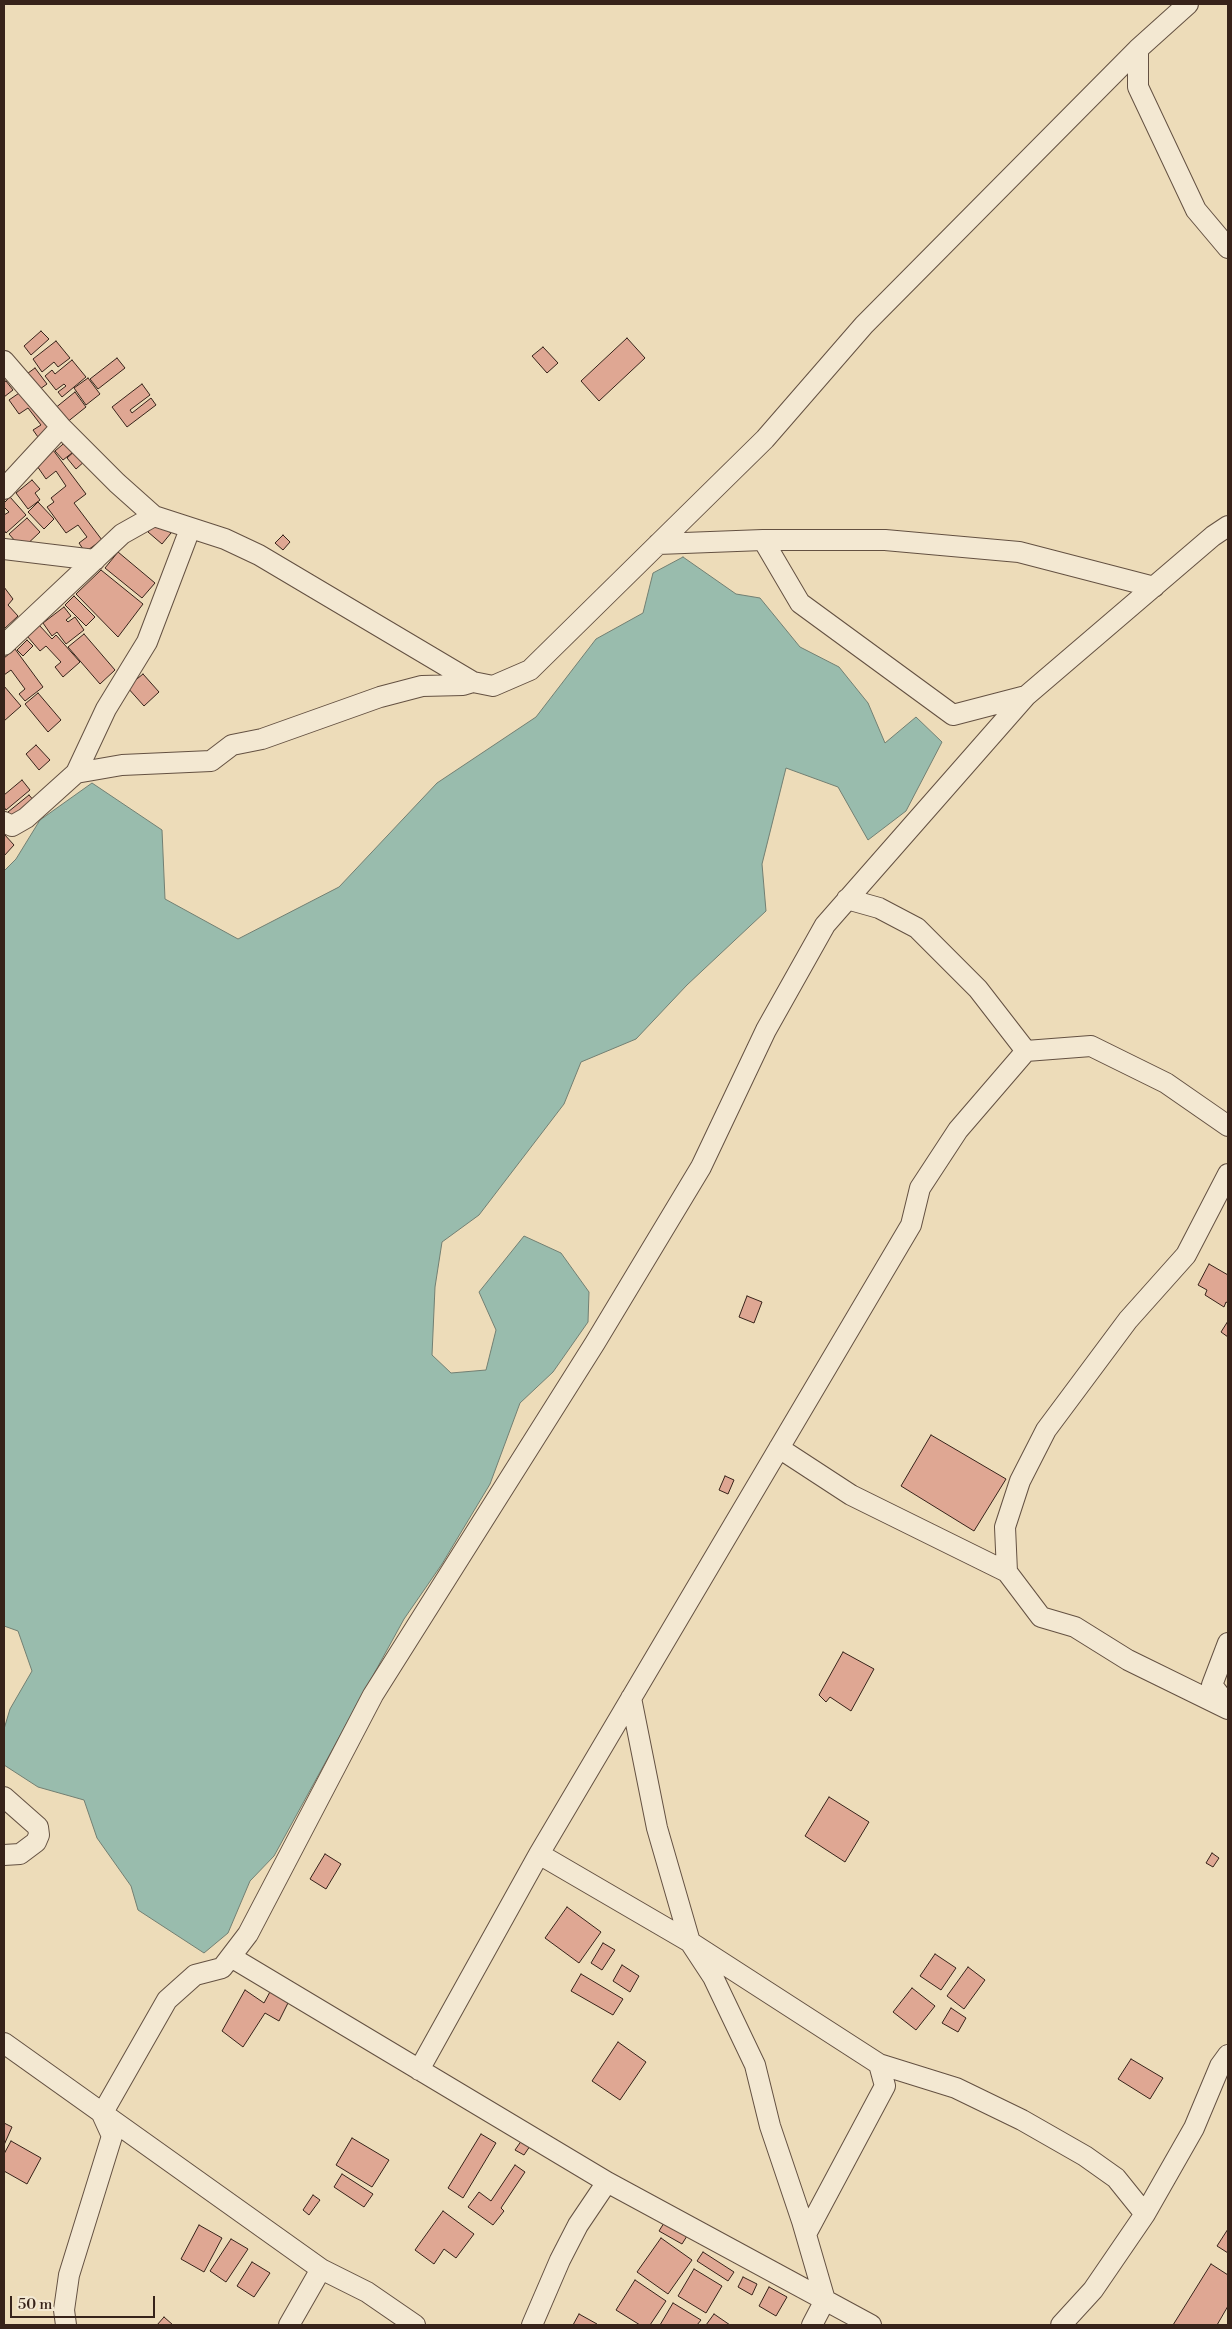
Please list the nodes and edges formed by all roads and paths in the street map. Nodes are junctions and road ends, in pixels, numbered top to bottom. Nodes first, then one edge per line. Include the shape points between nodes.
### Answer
1 (1188, 4) edge
2 (1138, 49) junction
3 (1228, 248) edge
4 (4, 361) edge
5 (61, 428) junction
6 (4, 489) edge
7 (154, 516) junction
8 (1228, 526) edge
9 (190, 529) junction
10 (763, 540) junction
11 (658, 544) junction
12 (4, 548) edge
13 (95, 560) junction
14 (1154, 586) junction
15 (4, 645) edge
16 (473, 682) junction
17 (1026, 696) junction
18 (76, 774) junction
19 (4, 822) edge
20 (847, 899) junction
21 (1026, 1051) junction
22 (1228, 1126) edge
23 (1228, 1174) edge
24 (779, 1448) junction
25 (1007, 1572) junction
26 (1228, 1643) edge
27 (631, 1698) junction
28 (1228, 1708) edge
29 (4, 1797) edge
30 (539, 1854) junction
31 (4, 1855) edge
32 (690, 1942) junction
33 (231, 1957) junction
34 (4, 2042) edge
35 (1228, 2055) edge
36 (879, 2064) junction
37 (419, 2070) junction
38 (102, 2114) junction
39 (607, 2182) junction
40 (1145, 2214) junction
41 (806, 2234) junction
42 (321, 2269) junction
43 (825, 2300) junction
44 (66, 2325) edge
45 (289, 2325) edge
46 (415, 2325) edge
47 (532, 2325) edge
48 (812, 2325) edge
49 (871, 2325) edge
50 (1060, 2325) edge

1 - 2 street
2 - 3 street via 1138,88 1196,210
2 - 11 street via 864,325 764,439
4 - 5 street
5 - 6 street
5 - 7 street
7 - 9 street
7 - 13 street via 122,534
8 - 14 street
9 - 16 street via 225,539 259,555
9 - 18 street via 146,642 106,709
10 - 11 street
10 - 14 street via 885,540 1019,552
10 - 17 street via 800,604 953,715
11 - 16 street via 530,670 493,686
12 - 13 street
13 - 15 street
14 - 17 street
16 - 18 street via 422,686 380,697 262,739 232,745 211,761 122,765
17 - 20 street
18 - 19 street via 26,818 12,826
20 - 21 street via 879,908 917,928 978,989
20 - 33 street via 826,925 766,1030 701,1167 590,1351 373,1695 248,1934
21 - 22 street via 1090,1046 1166,1083
21 - 24 street via 958,1130 920,1188 911,1225
23 - 25 street via 1186,1255 1128,1320 1046,1430 1020,1481 1005,1527
24 - 25 street via 851,1494
24 - 27 street
25 - 28 street via 1041,1617 1075,1627 1128,1660
26 - 28 street via 1212,1685
27 - 30 street
27 - 32 street via 658,1828
29 - 31 street via 38,1827 38,1835 36,1842 20,1854
30 - 32 street
30 - 37 street
32 - 36 street
32 - 41 street via 713,1977 755,2065 770,2126
33 - 37 street
33 - 38 street via 222,1968 195,1974 166,2000
34 - 38 street
35 - 40 street via 1220,2066 1194,2128
36 - 40 street via 956,2088 1022,2120 1116,2178
36 - 41 street via 885,2086
37 - 39 street
38 - 42 street
38 - 44 street via 112,2136 69,2275 64,2310
39 - 43 street
39 - 47 street via 578,2225
40 - 50 street via 1093,2290
41 - 43 street
42 - 45 street
42 - 46 street via 367,2292
43 - 48 street
43 - 49 street

